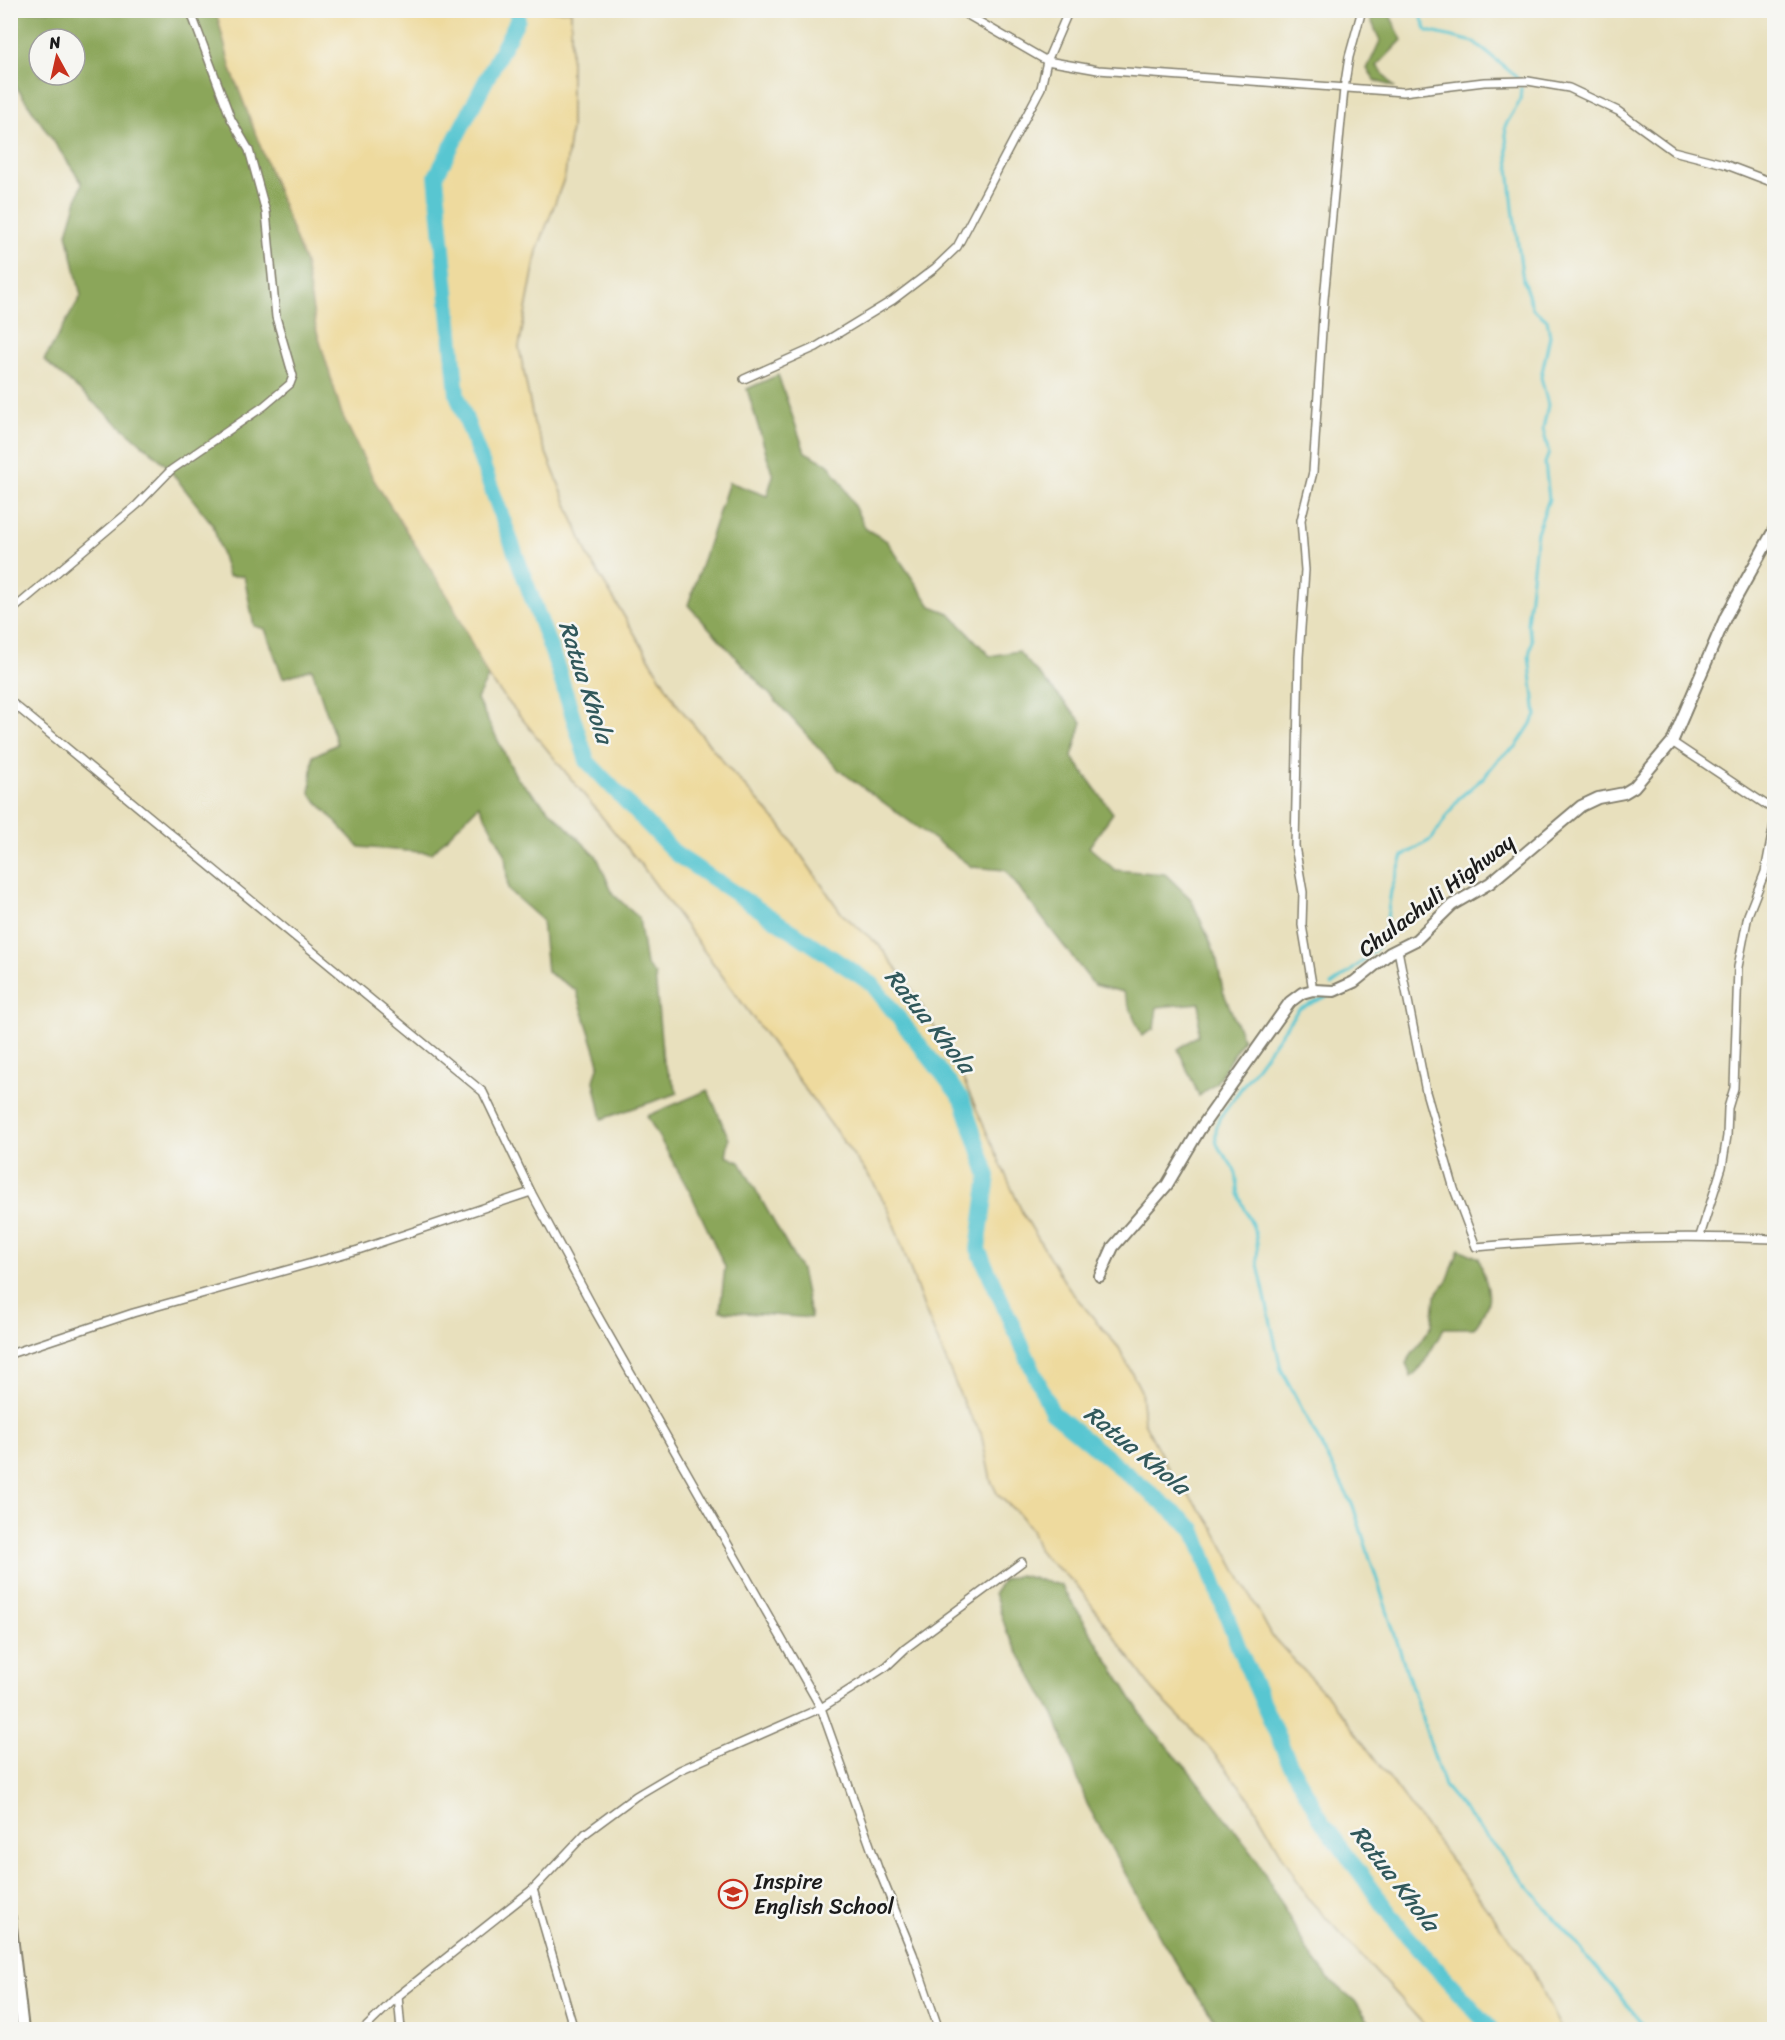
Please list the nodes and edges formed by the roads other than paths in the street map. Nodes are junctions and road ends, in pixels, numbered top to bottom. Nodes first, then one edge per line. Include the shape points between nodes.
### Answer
1 (190, 10) edge
2 (959, 10) edge
3 (1069, 10) edge
4 (1362, 10) edge
5 (1047, 61) junction
6 (1344, 89) junction
7 (1774, 183) edge
8 (744, 379) dead end
9 (1774, 530) edge
10 (10, 612) edge
11 (10, 700) edge
12 (1672, 742) junction
13 (1774, 810) edge
14 (1774, 824) edge
15 (1398, 950) junction
16 (1313, 990) junction
17 (531, 1192) junction
18 (1700, 1236) junction
19 (1774, 1239) edge
20 (1100, 1276) dead end
21 (10, 1354) edge
22 (1022, 1562) dead end
23 (821, 1708) junction
24 (533, 1889) junction
25 (10, 1918) edge
26 (398, 1996) junction
27 (23, 2030) edge
28 (363, 2030) edge
29 (401, 2030) edge
30 (574, 2030) edge
31 (939, 2030) edge

1 - 10 street via 227,109 252,161 266,212 276,316 294,376 264,406 171,470 137,505
2 - 5 street
3 - 5 street
4 - 6 street via 1348,57
5 - 6 street via 1114,72
5 - 8 street via 1041,88 957,247 893,300 816,347
6 - 7 street via 1403,92 1459,84 1528,81 1569,88 1618,111 1673,151 1724,164
6 - 16 street via 1313,472 1301,519 1305,570 1295,846
9 - 12 street, Chulachuli Highway via 1726,616
11 - 17 street via 483,1092
12 - 13 street
12 - 15 street, Chulachuli Highway via 1634,787 1581,806 1490,882 1452,905 1416,940
14 - 18 street via 1738,967 1734,1088 1722,1167
15 - 16 street, Chulachuli Highway via 1343,988
15 - 18 street via 1426,1092 1454,1189 1476,1247 1583,1238
16 - 20 street, Chulachuli Highway via 1290,1002 1275,1021 1200,1129 1167,1185 1113,1247
17 - 21 street via 358,1250 133,1313
17 - 23 street via 598,1318
18 - 19 street
22 - 23 street via 887,1665
23 - 24 street via 680,1770 636,1796 586,1833
23 - 31 street
24 - 26 street
24 - 30 street
25 - 27 street
26 - 28 street
26 - 29 street

